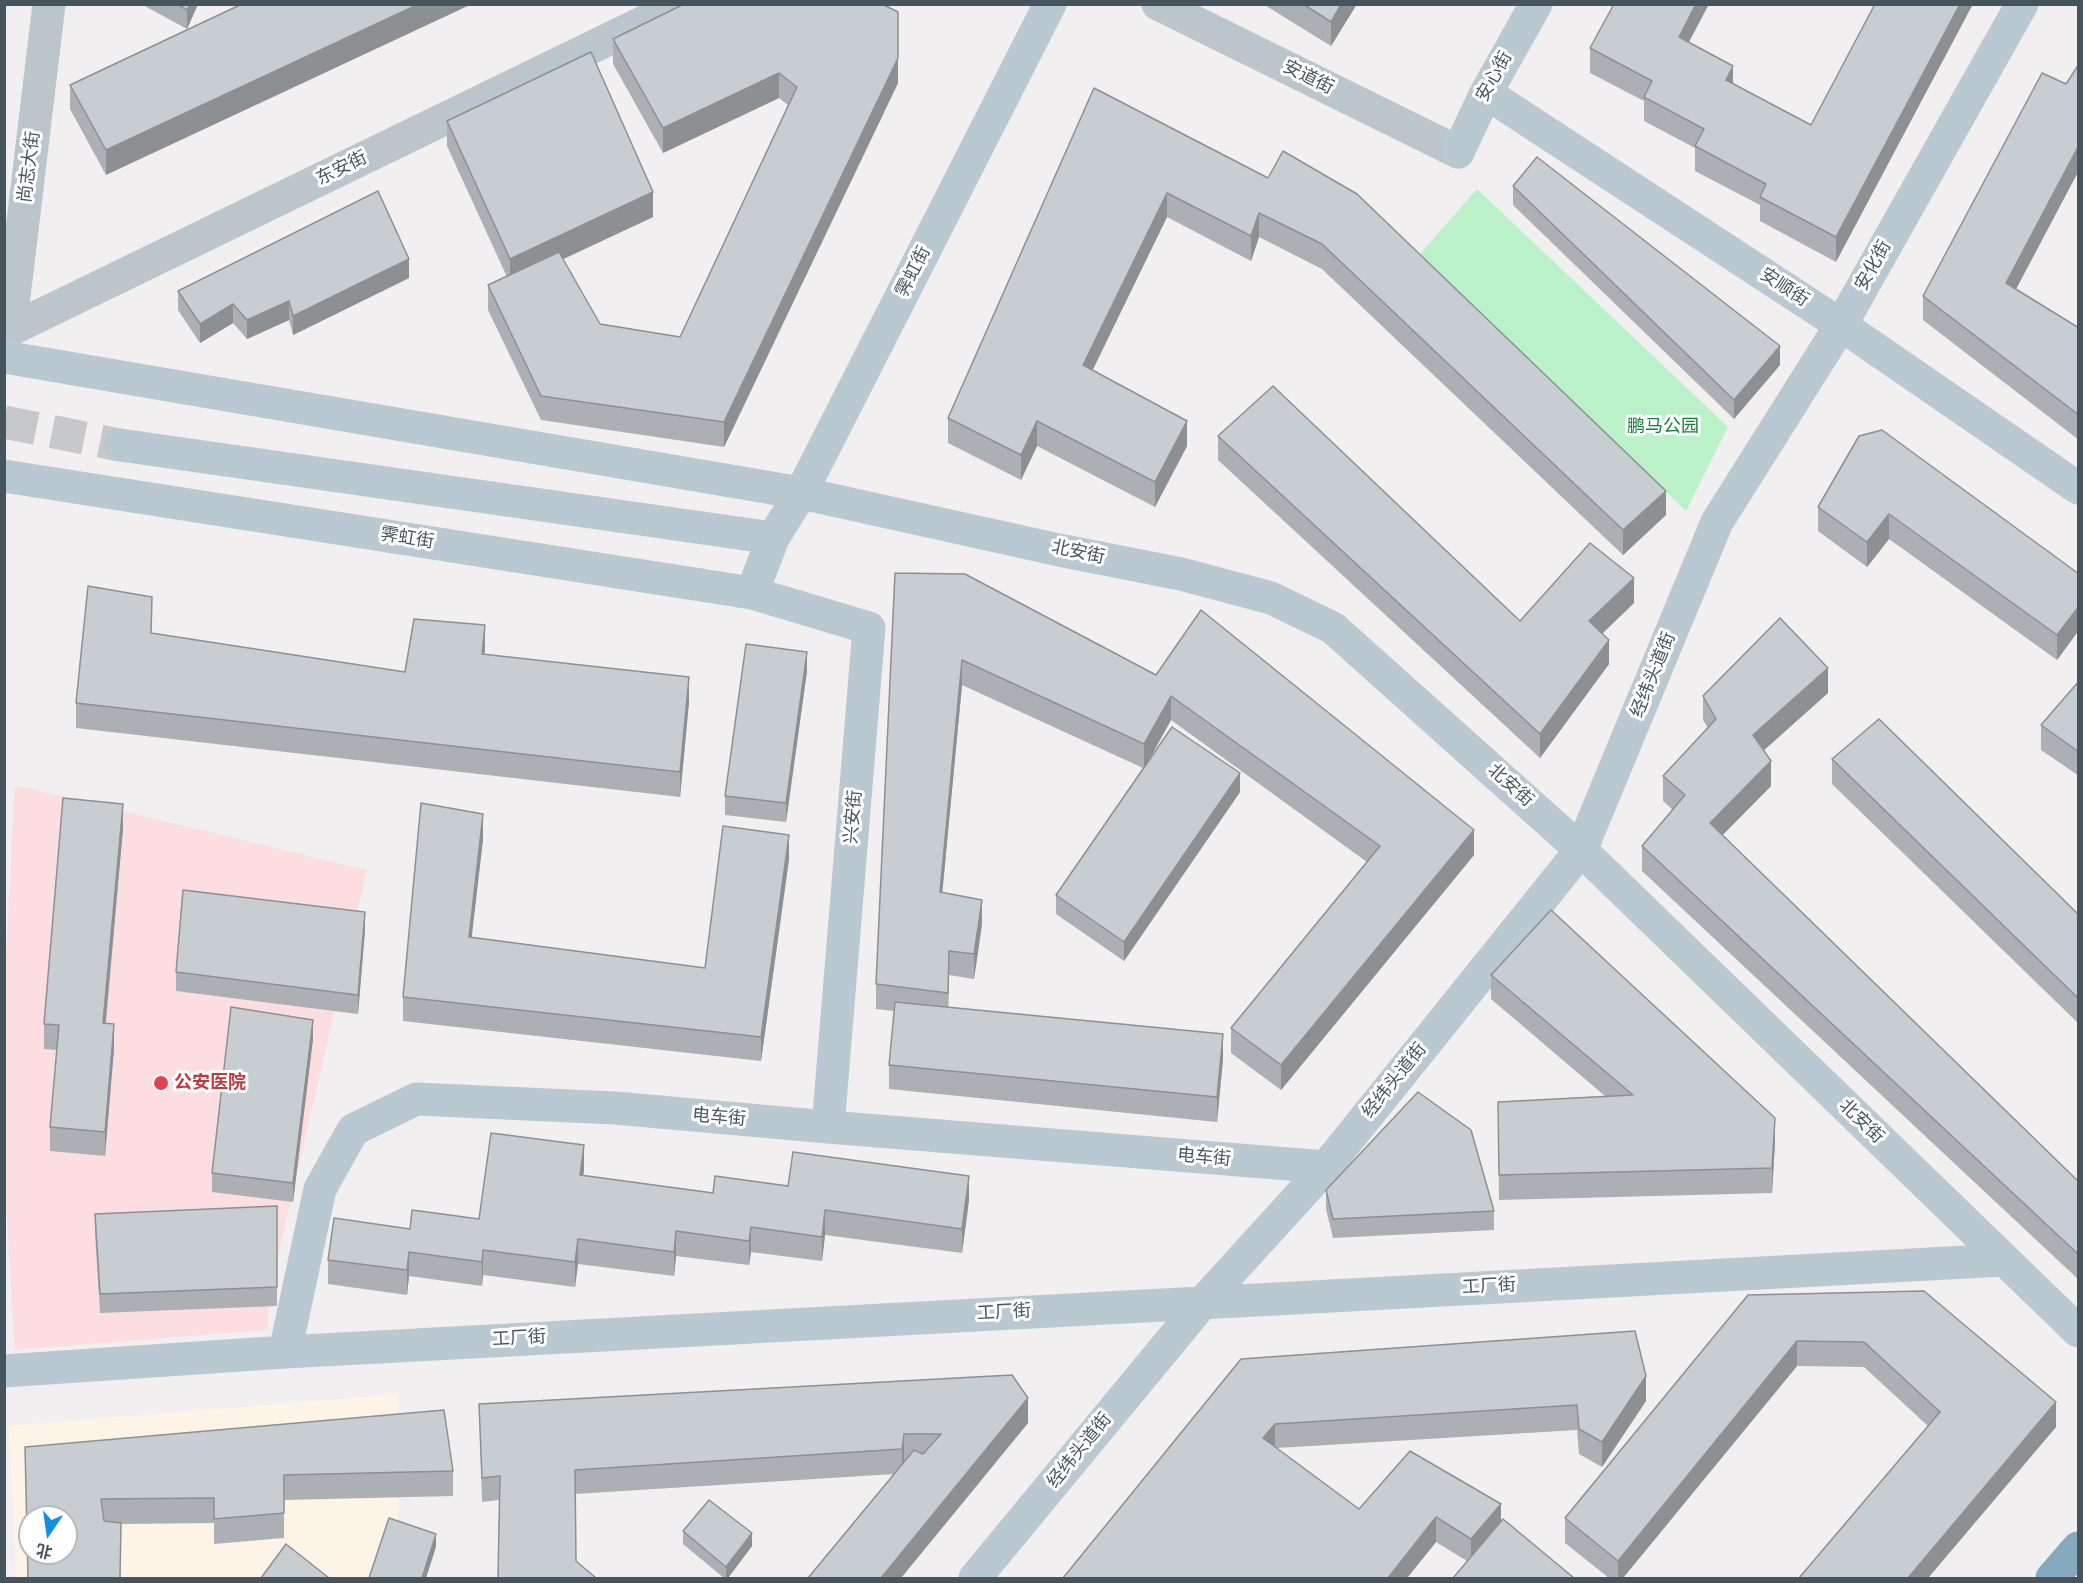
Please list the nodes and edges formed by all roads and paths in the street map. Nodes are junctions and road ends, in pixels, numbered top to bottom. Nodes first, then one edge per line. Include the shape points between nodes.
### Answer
1 (50, 4) edge
2 (681, 4) edge
3 (1158, 4) edge
4 (1536, 4) edge
5 (2022, 4) edge
6 (1043, 6) edge
7 (1486, 93) junction
8 (1458, 152) joint
9 (1841, 326) junction
10 (6, 340) edge
11 (120, 445) tunnel mouth
12 (4, 476) edge
13 (2079, 488) edge
14 (801, 493) junction
15 (1717, 522) joint
16 (773, 538) junction
17 (752, 593) junction
18 (1581, 850) junction
19 (828, 1127) junction
20 (1326, 1167) junction
21 (2004, 1260) junction
22 (1203, 1302) junction
23 (2079, 1331) edge
24 (285, 1352) junction
25 (4, 1371) edge
26 (2079, 1548) edge
27 (975, 1578) edge
28 (2052, 1578) edge

1 - 10 street, 尚志大街
2 - 10 street, 东安街
3 - 8 street, 安道街
4 - 7 street, 安心街
5 - 9 street, 安化街
6 - 14 street, 霁虹街
7 - 8 street, 安心街
7 - 9 street, 安顺街
9 - 13 street, 安顺街
9 - 15 street, 安化街
10 - 14 street, 北安街
11 - 16 street
12 - 17 street, 霁虹街
14 - 16 street, 霁虹街
14 - 18 street, 北安街 via 1181,574 1271,598 1333,628
15 - 18 street, 经纬头道街
16 - 17 street, 霁虹街
17 - 19 street, 兴安街 via 869,628
18 - 20 street, 经纬头道街
18 - 21 street, 北安街
19 - 20 street, 电车街
19 - 24 street, 电车街 via 615,1108 416,1099 353,1130 320,1189
20 - 22 street, 经纬头道街
21 - 22 street, 工厂街
21 - 23 street, 北安街
22 - 24 street, 工厂街
22 - 27 street, 经纬头道街
24 - 25 street, 工厂街
26 - 28 highway

